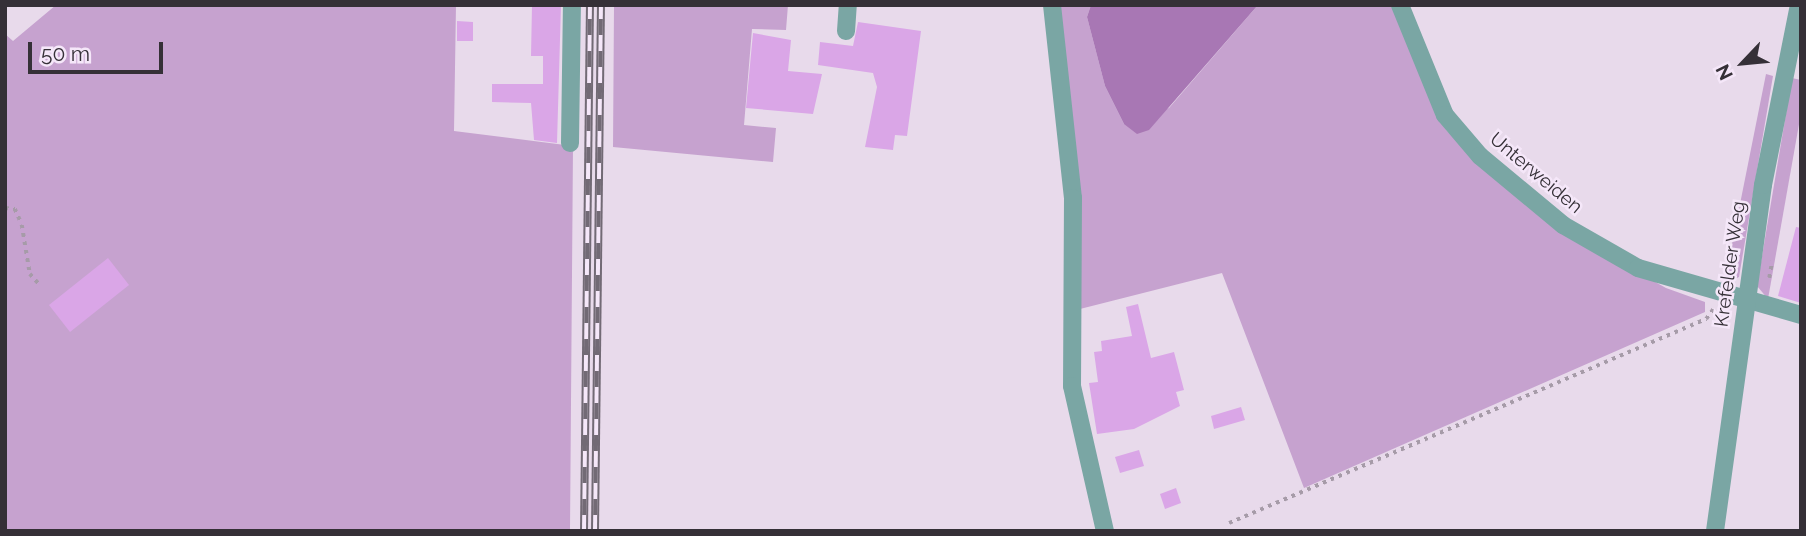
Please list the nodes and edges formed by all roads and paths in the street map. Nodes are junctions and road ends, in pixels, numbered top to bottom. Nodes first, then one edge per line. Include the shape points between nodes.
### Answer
1 (572, 5) edge
2 (848, 5) edge
3 (1052, 5) edge
4 (1400, 5) edge
5 (1799, 5) edge
6 (846, 32) dead end
7 (570, 143) dead end
8 (5, 208) edge
9 (39, 284) dead end
10 (1727, 293) junction
11 (1746, 296) junction
12 (1801, 315) edge
13 (1229, 523) dead end
14 (1105, 531) edge
15 (1715, 531) edge

1 - 7 street
2 - 6 street
3 - 14 street via 1073,198 1071,375
4 - 10 street, Unterweiden via 1446,115 1480,156 1563,225 1638,268
5 - 11 street, Krefelder Weg
8 - 9 path via 15,209 30,274
10 - 11 street, Unterweiden
10 - 13 path via 1706,319
11 - 12 street, Unterweiden
11 - 15 street, Krefelder Weg

